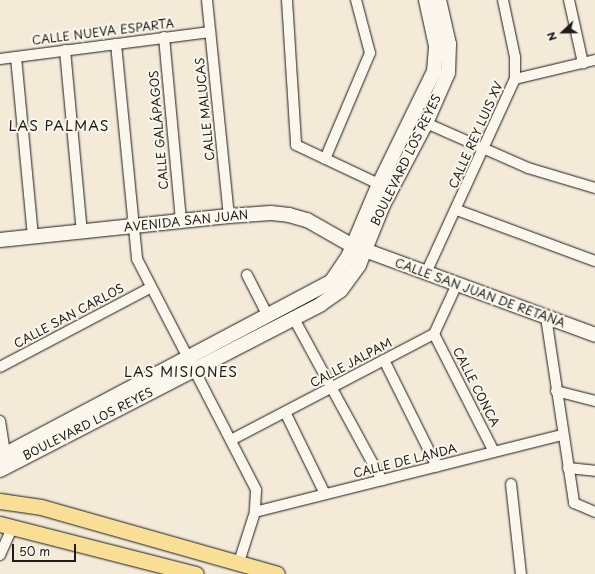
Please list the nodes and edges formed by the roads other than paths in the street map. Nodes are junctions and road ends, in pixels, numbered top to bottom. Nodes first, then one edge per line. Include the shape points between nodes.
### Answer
1 (207, 0) edge
2 (287, 0) edge
3 (356, 0) edge
4 (426, 0) edge
5 (439, 0) edge
6 (503, 0) edge
7 (569, 0) edge
8 (210, 32) junction
9 (164, 38) junction
10 (116, 44) junction
11 (65, 50) junction
12 (16, 57) junction
13 (0, 59) edge
14 (595, 60) edge
15 (583, 63) junction
16 (515, 79) junction
17 (426, 122) junction
18 (484, 148) junction
19 (325, 159) junction
20 (378, 184) junction
21 (595, 188) edge
22 (457, 210) junction
23 (229, 216) junction
24 (181, 221) junction
25 (132, 228) junction
26 (82, 233) junction
27 (33, 237) junction
28 (0, 240) edge
29 (351, 245) junction
30 (364, 250) junction
31 (595, 261) edge
32 (426, 273) junction
33 (247, 275) dead end
34 (457, 284) junction
35 (150, 288) junction
36 (268, 316) junction
37 (293, 317) junction
38 (546, 317) junction
39 (434, 334) junction
40 (595, 335) edge
41 (384, 360) junction
42 (190, 364) junction
43 (0, 367) edge
44 (333, 387) junction
45 (556, 391) junction
46 (595, 401) edge
47 (285, 412) junction
48 (0, 421) edge
49 (65, 430) junction
50 (562, 435) junction
51 (232, 440) junction
52 (494, 452) junction
53 (2, 456) edge
54 (437, 467) junction
55 (568, 468) junction
56 (0, 470) edge
57 (595, 471) edge
58 (382, 480) junction
59 (511, 484) dead end
60 (325, 494) junction
61 (0, 501) edge
62 (255, 512) junction
63 (595, 512) edge
64 (6, 526) edge
65 (0, 555) edge
66 (239, 562) junction
67 (170, 571) edge
68 (269, 573) edge
69 (196, 574) edge
70 (521, 574) edge

1 - 8 street, CALLE MALUCAS
2 - 19 street via 296,144
3 - 19 street via 370,53
4 - 20 main road, BOULEVARD LOS REYES via 437,60
5 - 17 main road, BOULEVARD LOS REYES via 450,60 448,73
6 - 16 street, CALLE REY LUIS XV via 515,56
7 - 15 street
8 - 9 street, CALLE NUEVA ESPARTA
8 - 23 street, CALLE MALUCAS
9 - 10 street, CALLE NUEVA ESPARTA
9 - 24 street, CALLE GALÁPAGOS
10 - 11 street, CALLE NUEVA ESPARTA
10 - 25 street
11 - 12 street, CALLE NUEVA ESPARTA
11 - 26 street
12 - 13 street, CALLE NUEVA ESPARTA
12 - 27 street
14 - 15 street
15 - 16 street
16 - 18 street, CALLE REY LUIS XV
17 - 18 street
17 - 30 main road, BOULEVARD LOS REYES via 383,205
18 - 21 street via 528,168
18 - 22 street, CALLE REY LUIS XV
19 - 20 street
20 - 29 main road, BOULEVARD LOS REYES
22 - 31 street
22 - 32 street, CALLE REY LUIS XV
23 - 24 main road, AVENIDA SAN JUAN
23 - 29 main road, AVENIDA SAN JUAN via 271,213 301,218
24 - 25 main road, AVENIDA SAN JUAN
25 - 26 main road, AVENIDA SAN JUAN
25 - 35 street via 137,259
26 - 27 main road, AVENIDA SAN JUAN
27 - 28 main road, AVENIDA SAN JUAN
29 - 30 main road, AVENIDA SAN JUAN
29 - 36 main road, BOULEVARD LOS REYES via 348,256 331,282
30 - 32 main road, CALLE SAN JUAN DE RETANA
30 - 37 main road, BOULEVARD LOS REYES via 359,265 341,290
32 - 34 main road, CALLE SAN JUAN DE RETANA
33 - 36 street
34 - 38 main road, CALLE SAN JUAN DE RETANA
34 - 39 street
35 - 42 street
35 - 43 street, CALLE SAN CARLOS
36 - 42 main road, BOULEVARD LOS REYES
37 - 42 main road, BOULEVARD LOS REYES
37 - 44 street
38 - 40 main road, CALLE SAN JUAN DE RETANA
38 - 45 street
39 - 41 street, CALLE JALPAM
39 - 52 street, CALLE CONCA
41 - 44 street, CALLE JALPAM
41 - 54 street
42 - 49 main road, BOULEVARD LOS REYES
42 - 51 street
44 - 47 street, CALLE JALPAM
44 - 58 street
45 - 46 street
45 - 50 street
47 - 51 street, CALLE JALPAM
47 - 60 street
48 - 53 street
49 - 53 main road, BOULEVARD LOS REYES
49 - 56 main road, BOULEVARD LOS REYES
50 - 52 street, CALLE DE LANDA
50 - 55 street
51 - 62 street via 254,484
52 - 54 street, CALLE DE LANDA
54 - 58 street, CALLE DE LANDA
55 - 57 street
55 - 63 street via 574,503
58 - 60 street, CALLE DE LANDA
59 - 70 street
60 - 62 street, CALLE DE LANDA
61 - 66 main road via 41,507
62 - 66 street
64 - 65 street
64 - 67 main road
66 - 68 main road
67 - 69 main road

